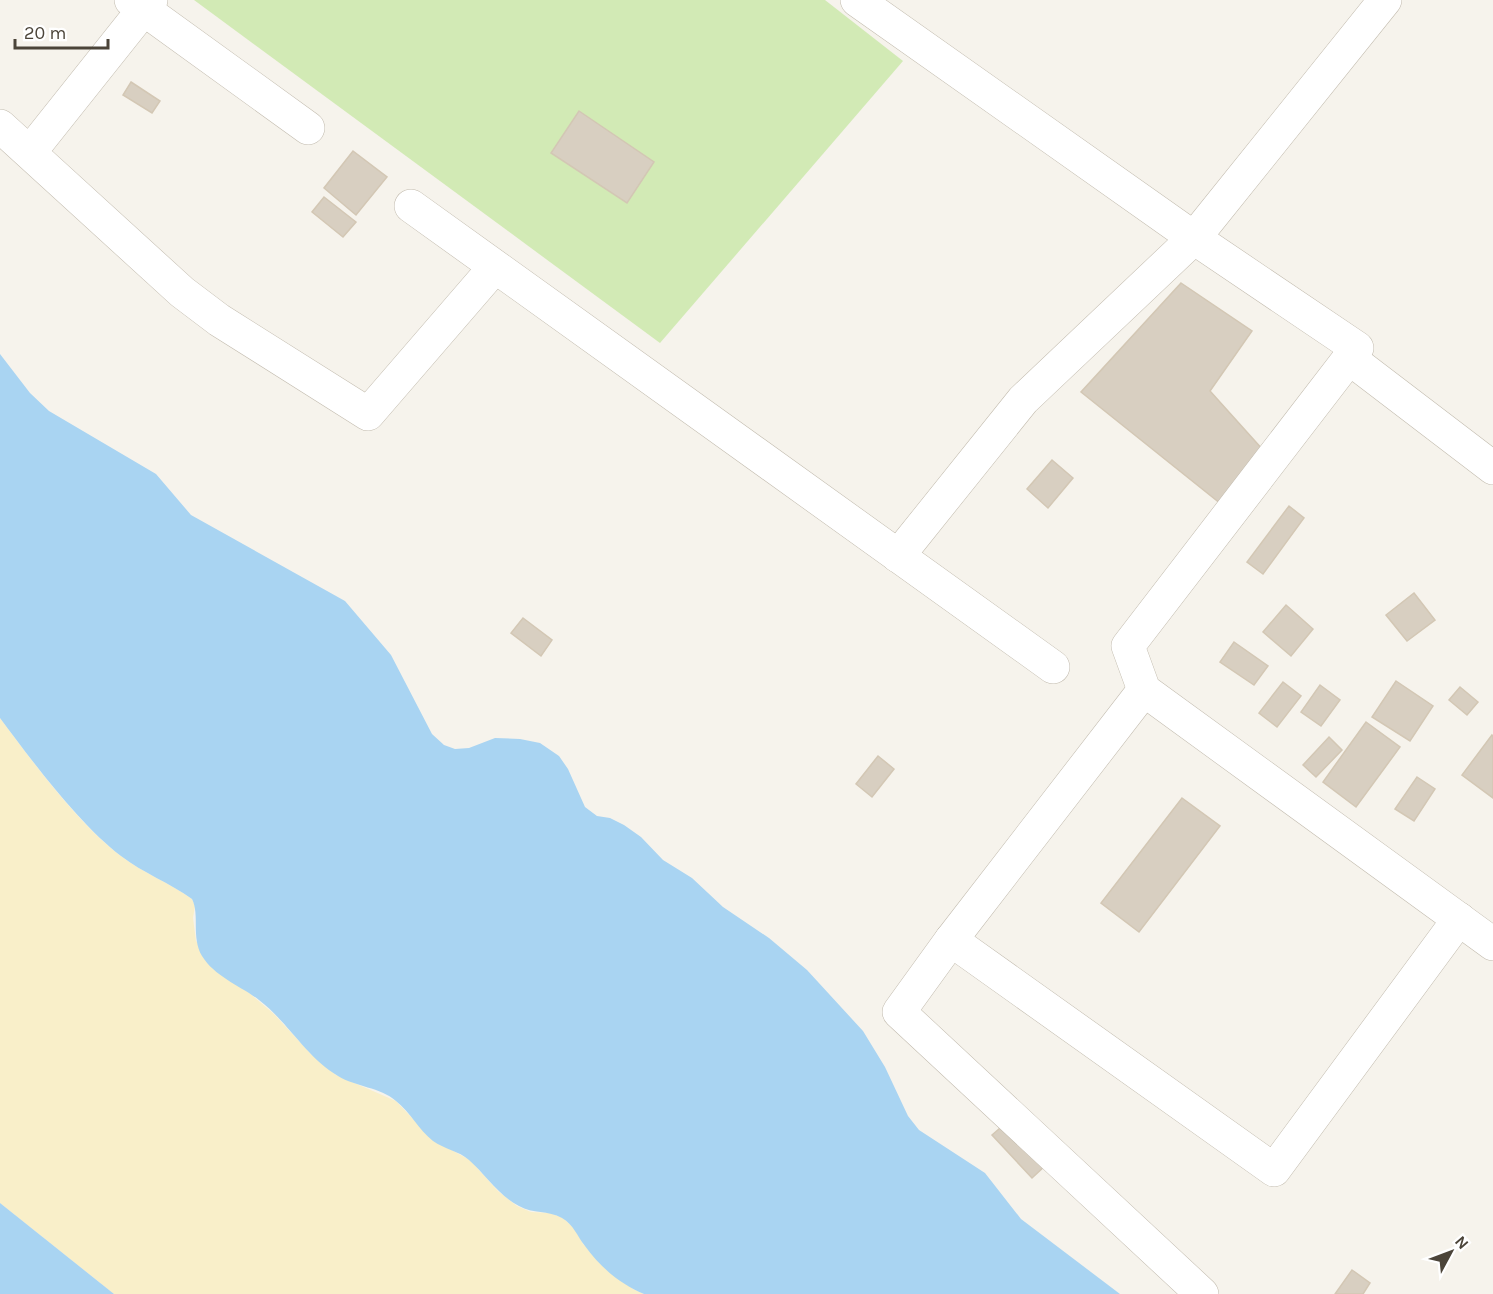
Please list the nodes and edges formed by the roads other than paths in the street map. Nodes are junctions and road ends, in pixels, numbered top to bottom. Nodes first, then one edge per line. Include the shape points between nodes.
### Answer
1 (857, 0) edge
2 (1385, 0) edge
3 (142, 3) edge
4 (0, 126) edge
5 (308, 128) dead end
6 (30, 152) junction
7 (411, 206) dead end
8 (1194, 238) junction
9 (494, 268) junction
10 (1349, 358) junction
11 (1493, 468) edge
12 (898, 556) junction
13 (1053, 666) dead end
14 (1144, 690) junction
15 (1459, 919) junction
16 (951, 940) junction
17 (1493, 944) edge
18 (1202, 1294) edge

1 - 8 street
2 - 8 street
3 - 5 street
3 - 6 street
4 - 6 street
6 - 9 street via 219,320 368,414
7 - 9 street
8 - 10 street via 1358,348
8 - 12 street via 1023,400
9 - 12 street
10 - 11 street
10 - 14 street via 1128,646
12 - 13 street
14 - 15 street
14 - 16 street
15 - 16 street via 1274,1170
15 - 17 street
16 - 18 street via 899,1012

